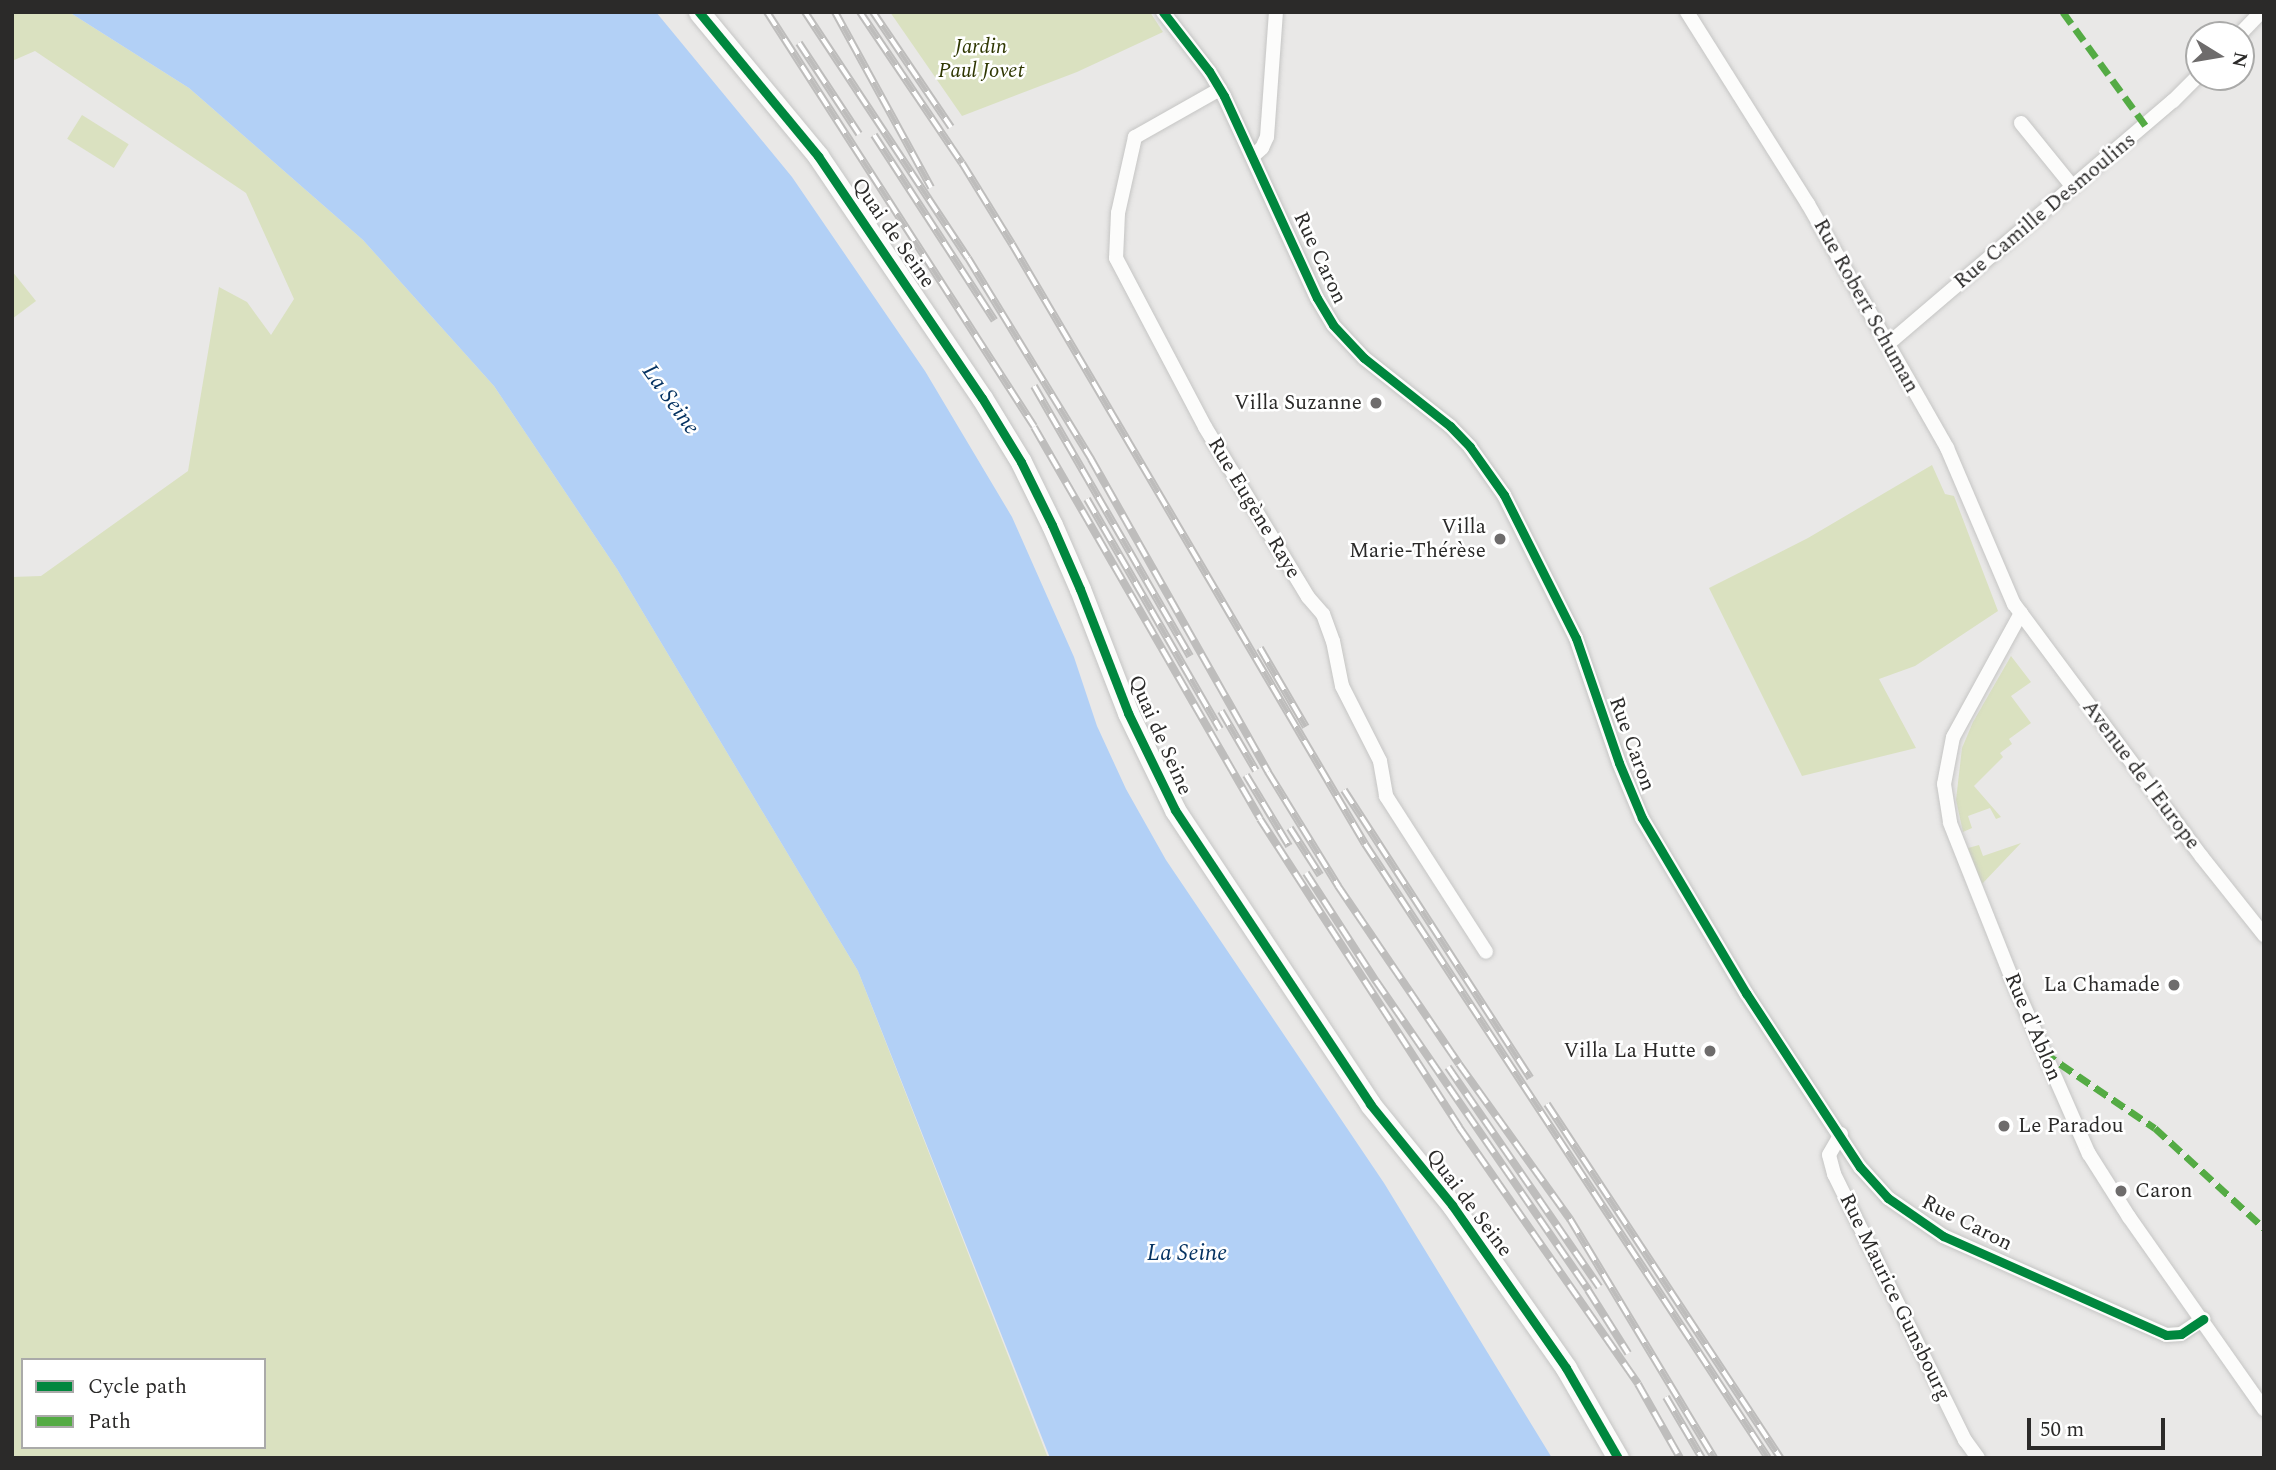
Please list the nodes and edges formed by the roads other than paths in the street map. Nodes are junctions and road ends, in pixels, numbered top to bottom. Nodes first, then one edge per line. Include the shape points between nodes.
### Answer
1 (699, 12) edge
2 (1163, 12) edge
3 (1276, 12) edge
4 (1687, 12) edge
5 (1220, 89) junction
6 (2185, 89) edge
7 (2021, 123) dead end
8 (1253, 156) junction
9 (2072, 186) junction
10 (1888, 344) junction
11 (2021, 613) junction
12 (2264, 935) edge
13 (1486, 952) dead end
14 (1841, 1133) junction
15 (2203, 1320) junction
16 (2264, 1409) edge
17 (1618, 1458) edge
18 (1978, 1458) edge

1 - 17 main road, Quai de Seine via 818,156 982,398 1052,525 1128,713 1175,810 1370,1104 1452,1205 1566,1368
2 - 5 street, Rue Caron
3 - 8 street via 1267,137
4 - 10 street, Rue Robert Schuman via 1808,204
5 - 8 street, Rue Caron
5 - 13 street, Rue Eugène Raye via 1135,138 1118,213 1116,258 1205,427 1308,597 1323,614 1342,686 1380,761 1387,796
6 - 9 street, Rue Camille Desmoulins
7 - 9 street
8 - 14 street, Rue Caron via 1333,326 1364,358 1450,426 1504,495 1576,638 1642,818 1746,993
9 - 10 street, Rue Camille Desmoulins
10 - 11 street, Rue Robert Schuman via 1947,448
11 - 12 street, Avenue de l'Europe
11 - 15 street, Rue d'Ablon via 1953,737 1944,784 1950,823 2089,1154
14 - 15 street, Rue Caron via 1860,1167 1888,1198 1943,1236 2166,1335 2181,1334
14 - 18 street, Rue Maurice Gunsbourg via 1829,1155 1834,1174
15 - 16 street, Rue d'Ablon

